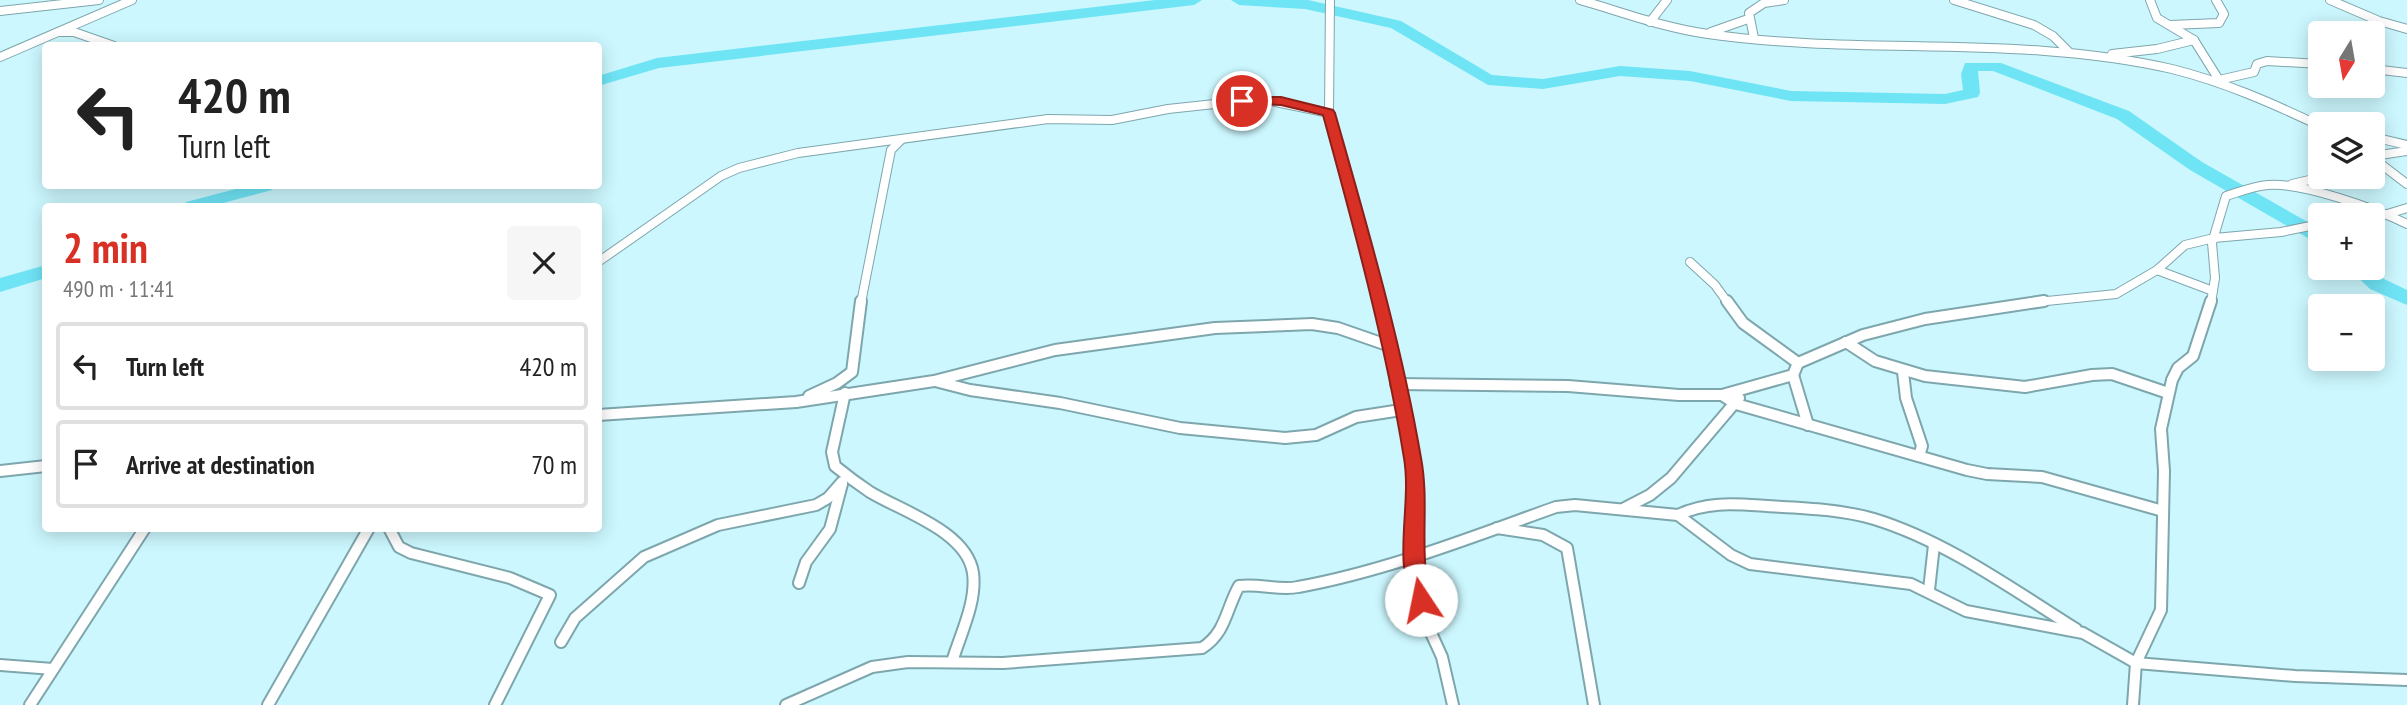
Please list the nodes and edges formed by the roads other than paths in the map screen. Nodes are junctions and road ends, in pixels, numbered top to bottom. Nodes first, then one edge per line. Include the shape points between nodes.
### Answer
1 (34, 0) edge
2 (99, 0) edge
3 (132, 0) edge
4 (1330, 0) edge
5 (1580, 0) edge
6 (1667, 0) edge
7 (1784, 0) edge
8 (1954, 0) edge
9 (2150, 0) edge
10 (2216, 0) edge
11 (2330, 0) edge
12 (43, 7) junction
13 (0, 11) edge
14 (1748, 19) junction
15 (1650, 22) junction
16 (2170, 25) junction
17 (2407, 29) edge
18 (1708, 34) junction
19 (50, 35) junction
20 (1754, 38) junction
21 (2194, 40) junction
22 (103, 42) edge
23 (2068, 52) junction
24 (2101, 55) junction
25 (0, 57) edge
26 (2308, 63) edge
27 (2385, 70) edge
28 (2407, 73) edge
29 (2219, 80) junction
30 (1329, 113) junction
31 (2308, 120) edge
32 (902, 139) junction
33 (2385, 140) edge
34 (2385, 141) edge
35 (2407, 145) edge
36 (2407, 151) edge
37 (2385, 155) edge
38 (2385, 167) edge
39 (2308, 180) edge
40 (2288, 184) junction
41 (2407, 184) edge
42 (2407, 208) edge
43 (2387, 214) junction
44 (2407, 224) edge
45 (2308, 226) edge
46 (2214, 238) junction
47 (602, 258) edge
48 (1690, 262) dead end
49 (2157, 270) junction
50 (2213, 291) junction
51 (1846, 342) junction
52 (1387, 345) junction
53 (1797, 363) junction
54 (1903, 372) junction
55 (1793, 375) junction
56 (934, 381) junction
57 (1396, 384) junction
58 (1746, 387) junction
59 (845, 393) junction
60 (2168, 393) junction
61 (1722, 395) junction
62 (796, 402) junction
63 (1736, 404) junction
64 (1401, 410) junction
65 (602, 415) edge
66 (1808, 425) junction
67 (1919, 456) junction
68 (42, 466) edge
69 (0, 471) edge
70 (843, 477) junction
71 (1619, 510) junction
72 (2162, 511) junction
73 (1678, 515) junction
74 (1494, 527) junction
75 (142, 532) edge
76 (367, 532) edge
77 (391, 532) edge
78 (1934, 545) junction
79 (1414, 558) junction
80 (799, 583) dead end
81 (1928, 590) junction
82 (2083, 633) junction
83 (561, 642) dead end
84 (952, 662) junction
85 (2136, 663) junction
86 (0, 665) edge
87 (53, 669) junction
88 (2407, 680) edge
89 (30, 705) edge
90 (268, 705) edge
91 (495, 705) edge
92 (786, 705) edge
93 (1453, 705) edge
94 (1594, 705) edge
95 (2133, 705) edge

1 - 12 street
2 - 12 street
3 - 19 street
4 - 30 street
5 - 15 street
6 - 15 street
7 - 14 street via 1764,3 1749,13
8 - 23 street via 2050,31
9 - 16 street via 2157,18
10 - 16 street via 2224,15 2219,23
11 - 17 street
12 - 13 street
14 - 18 street
14 - 20 street
15 - 18 street
16 - 21 street
18 - 20 street
19 - 22 street via 74,32
19 - 25 street
20 - 23 street
21 - 24 street
21 - 29 street
23 - 24 street
24 - 29 street
26 - 29 street via 2267,61 2247,75
27 - 28 street
29 - 31 street
30 - 32 street via 1281,101 1251,100 1112,120 1048,120
30 - 52 street via 1370,261
32 - 47 street via 798,153 739,168
32 - 62 street via 891,150 866,265 852,372
33 - 35 street
34 - 36 street
36 - 37 street
38 - 41 street
39 - 40 street
40 - 43 street
40 - 46 street via 2226,196
42 - 43 street
43 - 44 street
45 - 46 street
46 - 49 street via 2185,245
46 - 50 street
48 - 53 street via 1715,285 1743,323
49 - 50 street
49 - 51 street via 2116,294 1925,319
50 - 60 street via 2193,356 2178,368
51 - 53 street
51 - 54 street via 1870,360
52 - 56 street via 1311,324 1215,328 1055,350
52 - 57 street
53 - 55 street
54 - 60 street via 2027,388 2113,374
54 - 67 street via 1906,398 1922,446
55 - 58 street
55 - 66 street
56 - 59 street
56 - 64 street via 1180,428 1285,438 1316,435 1356,417
57 - 61 street via 1568,386
57 - 64 street
58 - 61 street
58 - 63 street
59 - 62 street
59 - 70 street via 832,452
60 - 72 street via 2161,429
61 - 63 street
62 - 65 street
63 - 66 street
63 - 71 street via 1665,485 1645,500
64 - 79 street via 1413,460
66 - 67 street
67 - 72 street via 1987,474 2042,477
68 - 69 street
70 - 80 street via 830,529 806,562
70 - 83 street via 828,498 816,505 718,525 644,557 575,618
70 - 84 street via 942,533 963,551 974,569 972,593
71 - 73 street
71 - 74 street via 1556,506
72 - 85 street via 2161,610
73 - 78 street via 1697,506 1721,503 1808,508 1871,518
73 - 81 street via 1750,564 1899,581
74 - 79 street
74 - 94 street via 1549,537 1567,548
75 - 87 street
76 - 90 street
77 - 91 street via 398,547 411,553 510,578 550,595
78 - 81 street
78 - 82 street
79 - 84 street via 1293,588 1239,586 1221,634 1202,648 1003,663
79 - 93 street via 1427,624 1442,657
81 - 82 street via 1966,611
82 - 85 street
84 - 92 street via 872,667
85 - 88 street
85 - 95 street
86 - 87 street
87 - 89 street

